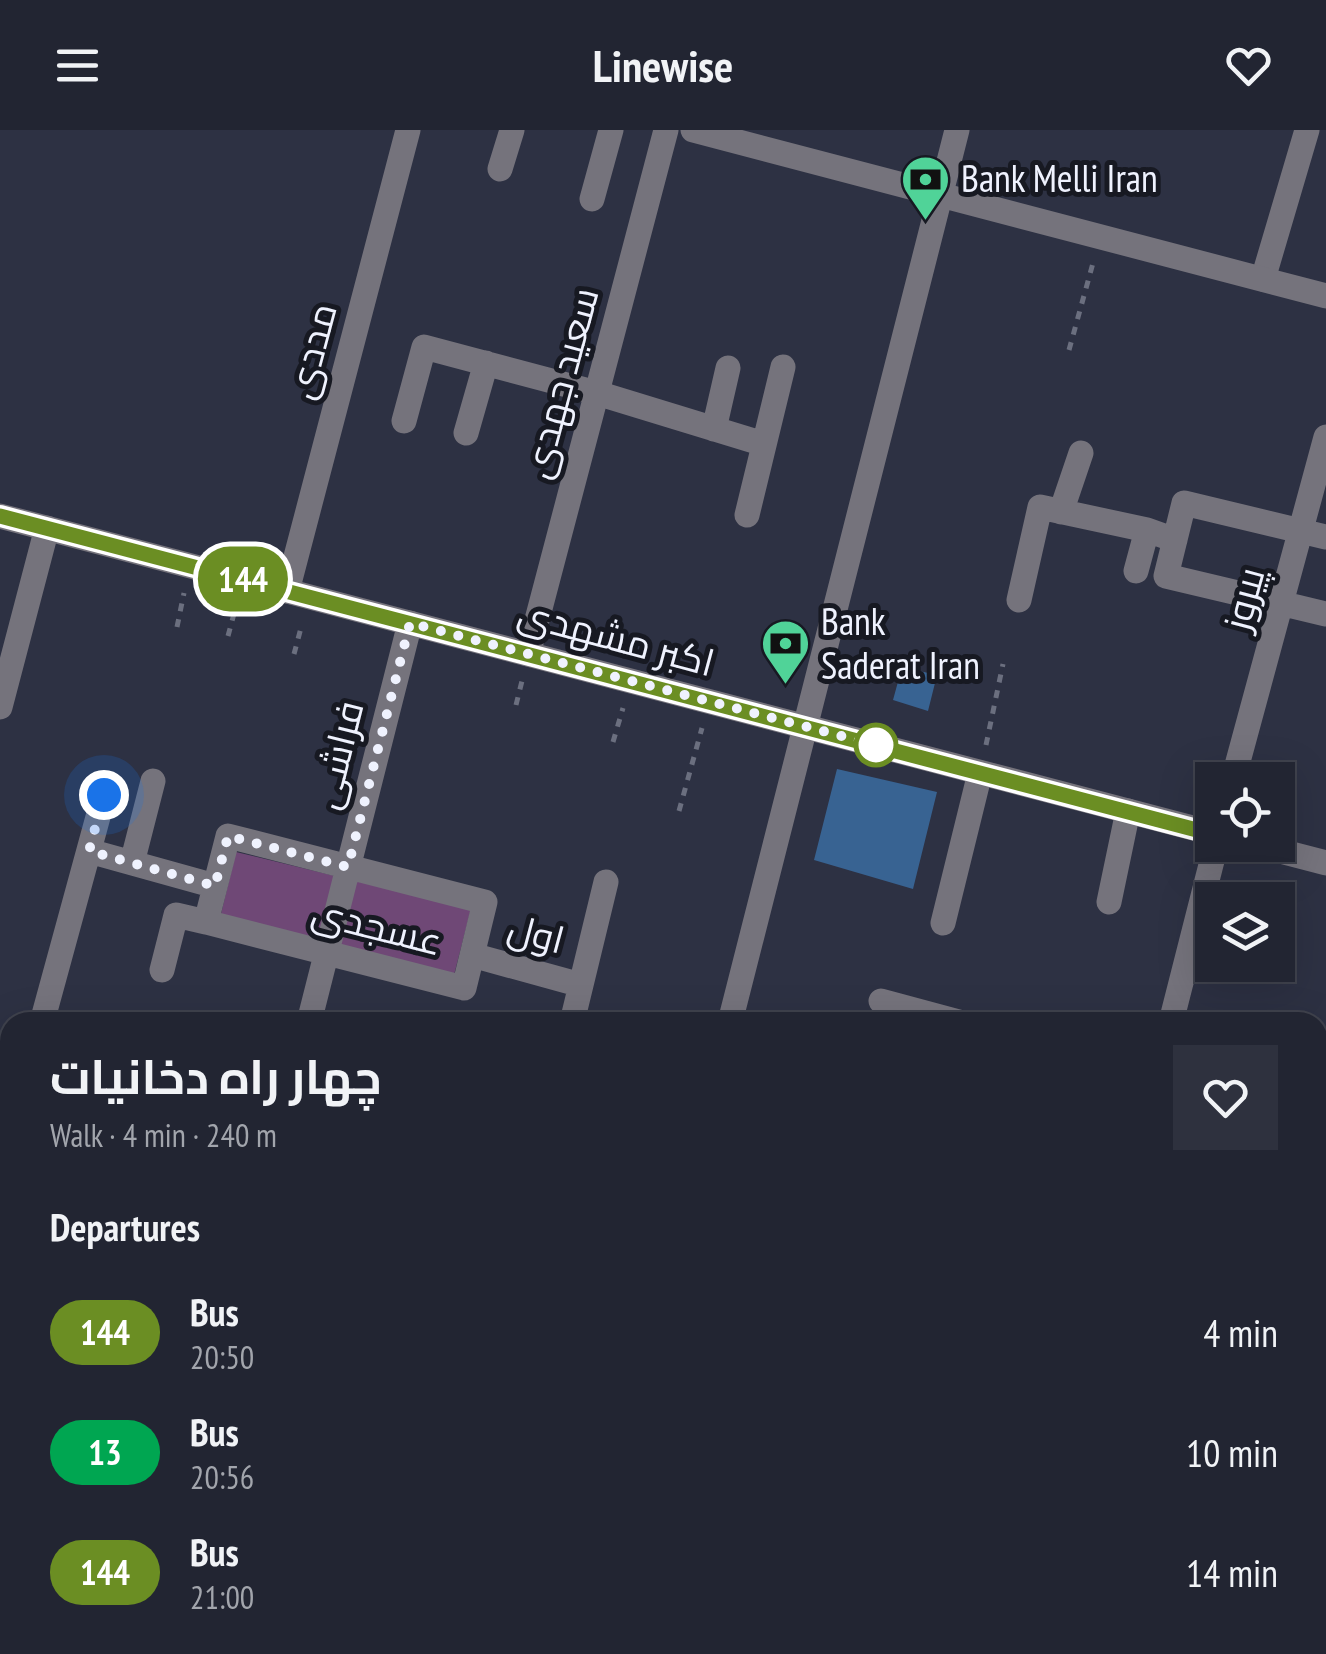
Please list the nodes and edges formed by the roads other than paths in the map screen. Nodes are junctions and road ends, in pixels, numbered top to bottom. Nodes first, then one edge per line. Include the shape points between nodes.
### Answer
1 (408, 130) edge
2 (512, 130) edge
3 (611, 130) edge
4 (666, 130) edge
5 (694, 130) edge
6 (957, 130) edge
7 (1306, 130) edge
8 (500, 170) dead end
9 (941, 193) junction
10 (592, 199) dead end
11 (1264, 279) junction
12 (1326, 296) edge
13 (486, 364) junction
14 (783, 367) dead end
15 (728, 368) dead end
16 (597, 393) junction
17 (404, 421) dead end
18 (714, 429) junction
19 (466, 432) dead end
20 (1326, 436) edge
21 (764, 444) junction
22 (1080, 453) dead end
23 (1062, 512) junction
24 (747, 515) dead end
25 (0, 516) edge
26 (46, 528) junction
27 (1147, 530) junction
28 (1313, 533) edge
29 (1175, 540) junction
30 (1136, 570) dead end
31 (288, 591) junction
32 (1018, 600) dead end
33 (1281, 603) junction
34 (1326, 614) edge
35 (410, 623) junction
36 (528, 654) junction
37 (0, 707) edge
38 (805, 727) junction
39 (1239, 762) edge
40 (980, 772) junction
41 (153, 781) dead end
42 (104, 795) dead end
43 (1128, 811) junction
44 (1195, 829) edge
45 (89, 851) junction
46 (1295, 855) edge
47 (1212, 862) edge
48 (132, 863) junction
49 (1326, 863) edge
50 (348, 867) junction
51 (606, 882) dead end
52 (215, 886) junction
53 (1109, 902) dead end
54 (206, 922) junction
55 (943, 923) dead end
56 (327, 953) junction
57 (472, 955) junction
58 (162, 970) dead end
59 (581, 985) junction
60 (881, 1001) dead end
61 (45, 1012) edge
62 (312, 1012) edge
63 (574, 1012) edge
64 (733, 1012) edge
65 (922, 1012) edge
66 (1174, 1012) edge

1 - 31 street, مددی
2 - 8 street
3 - 10 street
4 - 16 street, سعید جهدی
5 - 9 street
6 - 9 street
7 - 11 street
9 - 11 street
9 - 38 street
11 - 12 street
13 - 16 street
13 - 17 street via 424,347
13 - 19 street
14 - 21 street
15 - 18 street
16 - 18 street
16 - 36 street, سعید جهدی
18 - 21 street
20 - 28 street, پیروز
21 - 24 street
22 - 23 street
23 - 27 street
23 - 32 street via 1040,508
25 - 26 street, اکبر مشهدی
26 - 31 street, اکبر مشهدی
26 - 37 street
27 - 29 street
27 - 30 street
28 - 29 street via 1184,503
28 - 33 street, پیروز
29 - 33 street via 1166,576
31 - 35 street, اکبر مشهدی
33 - 34 street
33 - 39 street, پیروز
35 - 36 street, اکبر مشهدی
35 - 50 street, فراشی
36 - 38 street, اکبر مشهدی
38 - 40 street, اکبر مشهدی
38 - 64 street
40 - 43 street, اکبر مشهدی
40 - 55 street
41 - 48 street
42 - 45 street
43 - 44 street, اکبر مشهدی
43 - 53 street
45 - 48 street
45 - 61 street
46 - 49 street
47 - 66 street
48 - 52 street
50 - 52 street, عسجدی via 228,836
50 - 56 street, فراشی
50 - 57 street, عسجدی via 486,902
51 - 59 street
52 - 54 street, عسجدی
54 - 56 street, عسجدی
54 - 58 street via 176,915
56 - 57 street, عسجدی via 464,988
56 - 62 street, فراشی
57 - 59 street, اول
59 - 63 street
60 - 65 street

